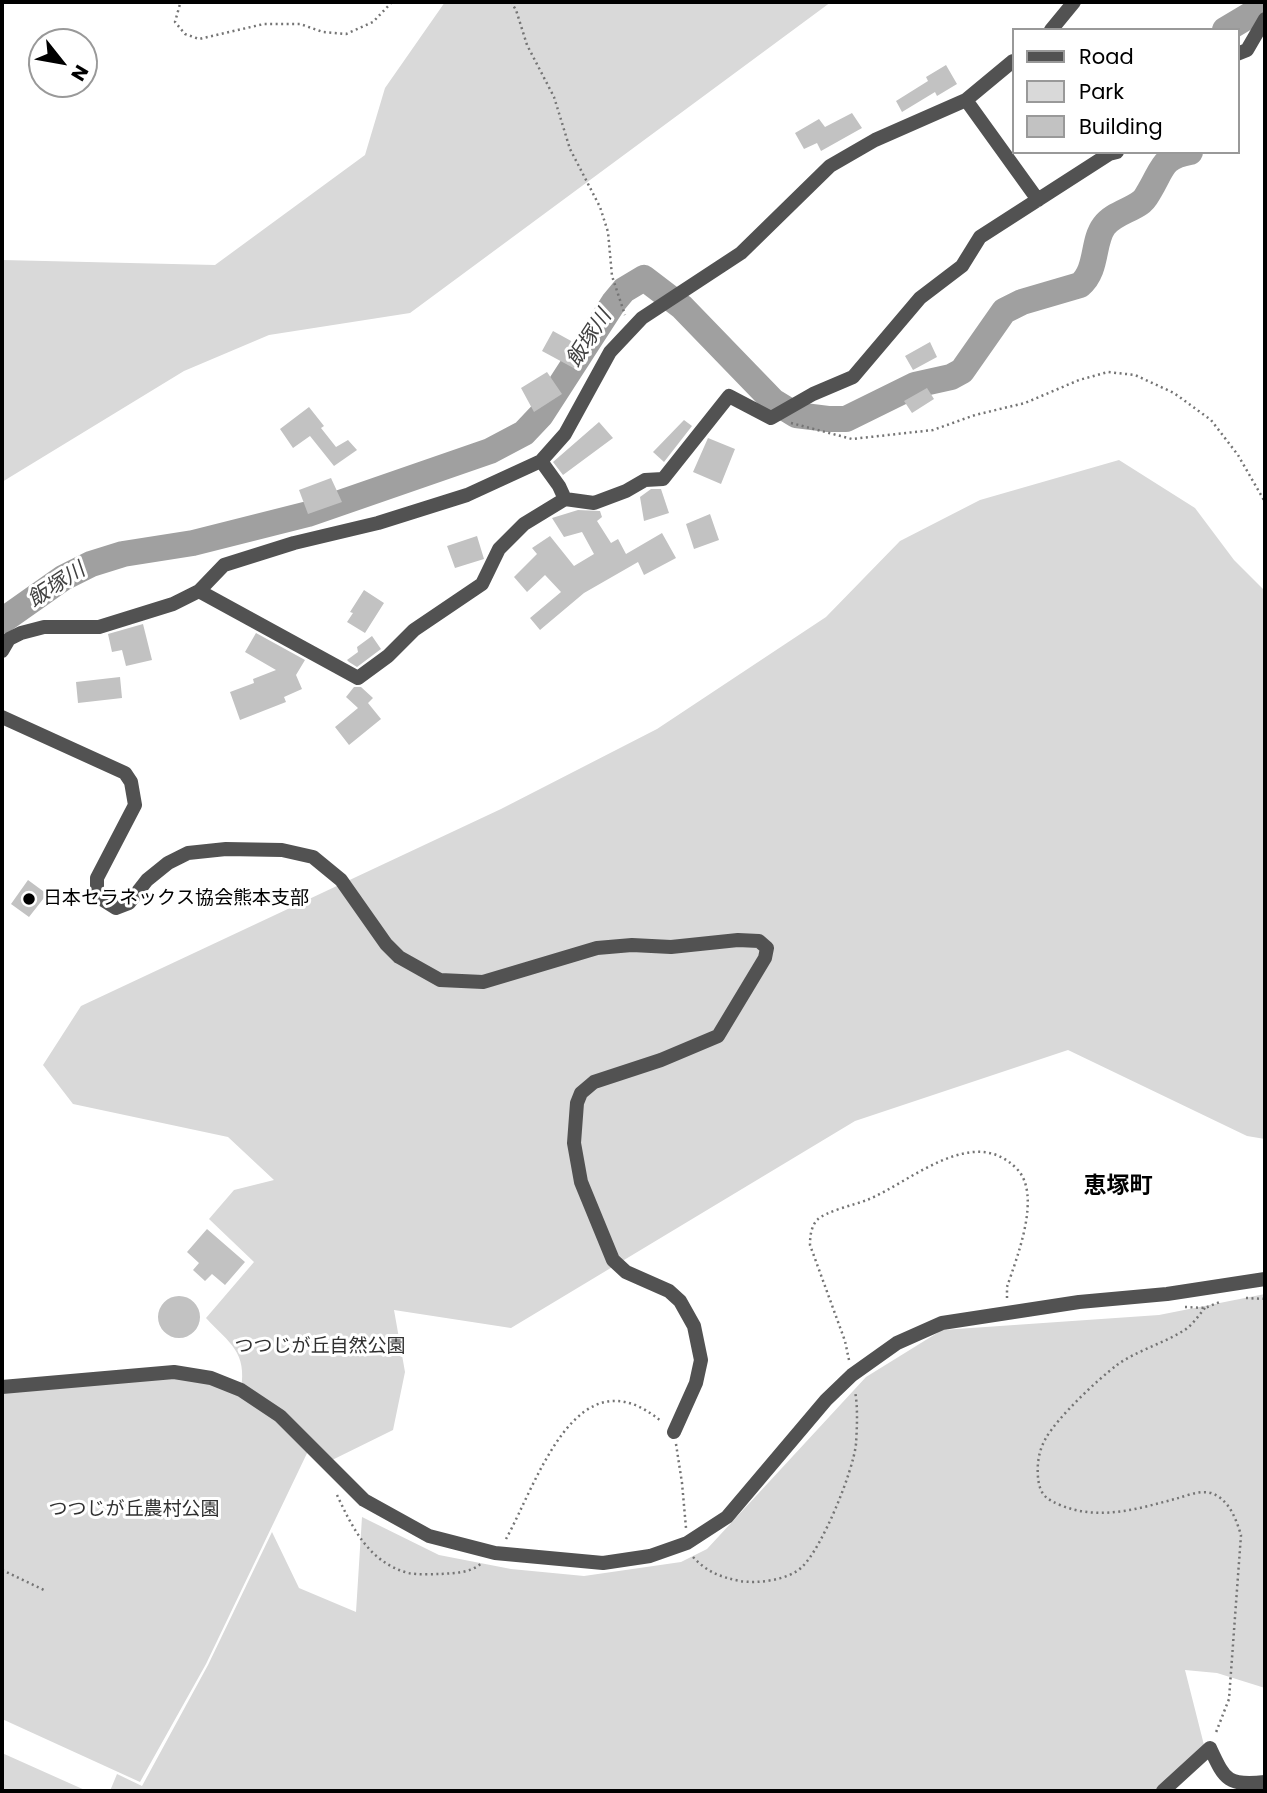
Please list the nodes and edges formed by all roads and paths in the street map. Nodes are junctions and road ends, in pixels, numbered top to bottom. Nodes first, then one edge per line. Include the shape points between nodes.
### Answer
1 (184, 2) edge
2 (392, 2) edge
3 (511, 2) edge
4 (1074, 2) edge
5 (1265, 19) edge
6 (1053, 28) edge
7 (1239, 53) edge
8 (1012, 62) edge
9 (966, 100) junction
10 (1109, 154) edge
11 (1038, 200) junction
12 (631, 330) junction
13 (771, 418) junction
14 (541, 461) junction
15 (565, 499) junction
16 (1265, 502) edge
17 (198, 592) junction
18 (2, 651) edge
19 (2, 717) edge
20 (1265, 1279) edge
21 (1231, 1298) dead end
22 (1241, 1298) dead end
23 (1265, 1298) edge
24 (2, 1387) edge
25 (674, 1432) joint
26 (334, 1488) dead end
27 (495, 1553) junction
28 (2, 1570) edge
29 (44, 1590) dead end
30 (1210, 1748) junction
31 (1265, 1782) edge
32 (1164, 1791) edge

1 - 2 path via 174,22 185,34 199,39 264,24 300,24 346,34 373,22
3 - 12 path via 554,97 569,149 600,207 608,232 612,276
4 - 6 street
5 - 7 street via 1247,50
8 - 9 street
9 - 11 street
9 - 12 street via 875,139 830,166 741,253 642,318
10 - 11 street
11 - 13 street via 980,237 962,266 920,298 853,377
12 - 14 street via 610,352 565,434
13 - 15 street via 729,396 663,479 645,480 594,503
13 - 16 path via 852,439 933,430 1108,372 1135,375 1174,393 1211,420
14 - 15 street
14 - 17 street via 467,495 224,565
15 - 17 street via 512,534 482,584 414,630 358,678
17 - 18 street via 99,627 44,627 21,632 9,639
19 - 25 street via 125,773 131,782 135,805 95,887 97,895 117,908 129,903 168,863 188,853 282,850 313,857 341,880 386,944 399,957 440,980 483,982 597,948 738,940 759,941 767,948 718,1036 594,1082 581,1093 577,1104 574,1143 581,1182 614,1260 626,1272 669,1291 694,1326 701,1360
20 - 27 street via 942,1323 897,1343 852,1375 727,1517 687,1543 650,1556 603,1563
21 - 30 path via 1205,1308 1185,1330 1118,1365 1045,1438 1038,1461 1042,1494 1072,1510 1125,1513 1199,1492 1212,1493 1235,1515 1241,1535 1229,1699
22 - 23 path
24 - 27 street via 174,1372 211,1378 241,1390 280,1416 364,1500 429,1536
25 - 27 path via 647,1409 628,1402 595,1404 577,1416 554,1447
26 - 27 path via 367,1549 409,1573 461,1573 477,1568
28 - 29 path
30 - 31 street via 1223,1775 1233,1782
30 - 32 street

